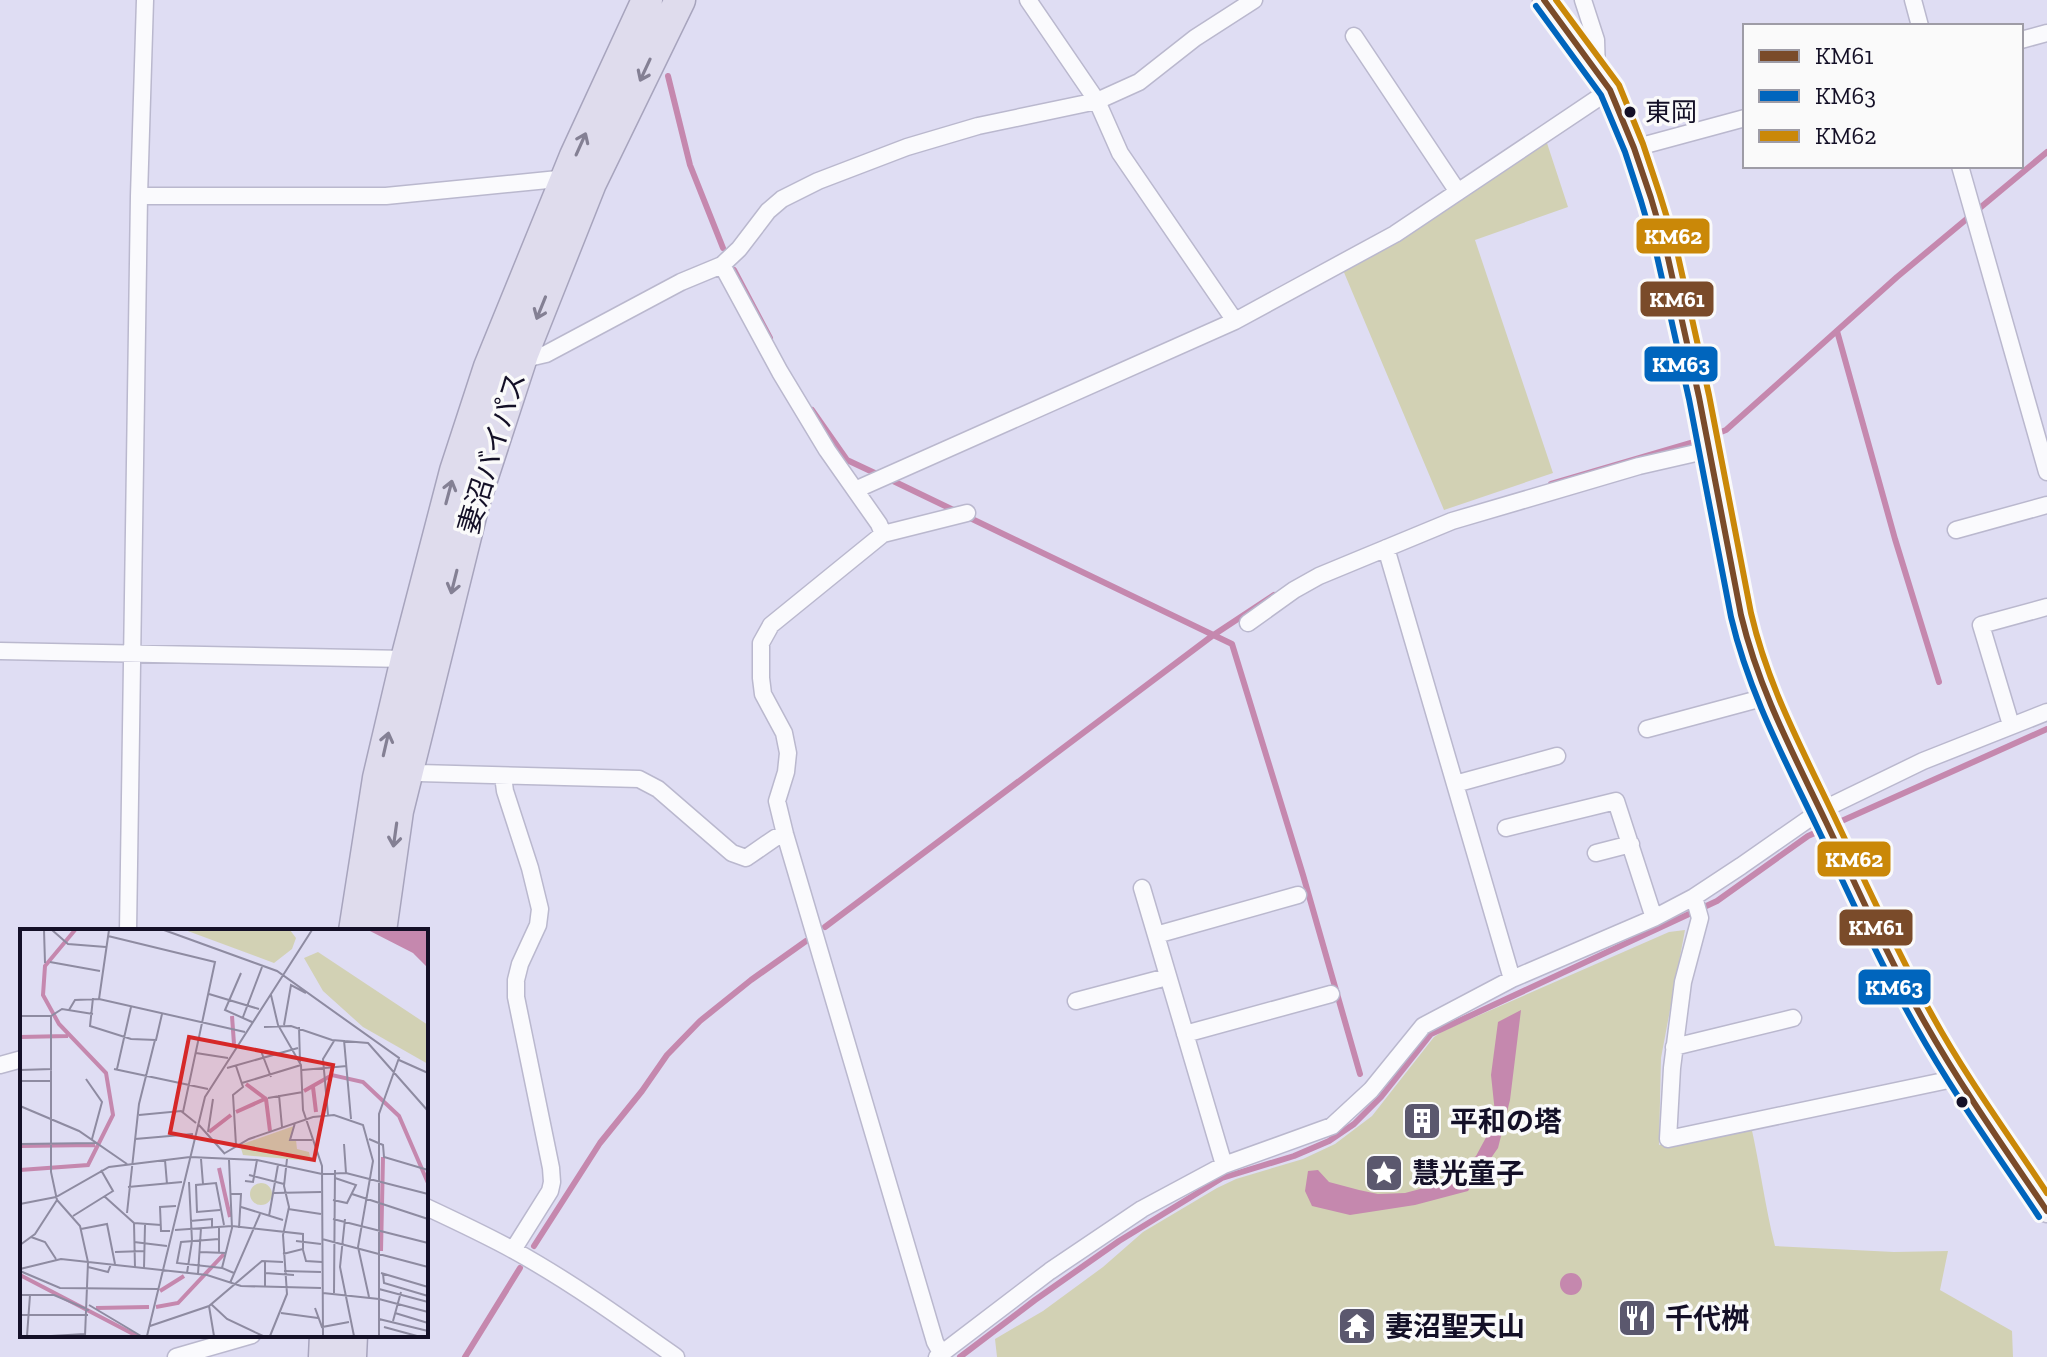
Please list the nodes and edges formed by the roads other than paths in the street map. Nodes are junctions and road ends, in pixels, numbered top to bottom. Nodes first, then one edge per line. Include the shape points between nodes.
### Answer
1 (145, 0) edge
2 (647, 0) edge
3 (680, 0) edge
4 (1028, 0) edge
5 (1254, 0) edge
6 (1544, 0) edge
7 (1583, 0) edge
8 (1913, 0) edge
9 (1919, 24) edge
10 (2047, 33) edge
11 (1354, 36) dead end
12 (2023, 39) edge
13 (1604, 82) junction
14 (1097, 101) junction
15 (1743, 119) edge
16 (1634, 148) junction
17 (1961, 168) edge
18 (579, 180) junction
19 (1458, 192) junction
20 (139, 196) junction
21 (722, 265) junction
22 (1235, 321) junction
23 (523, 354) junction
24 (1709, 450) junction
25 (2047, 472) edge
26 (855, 490) junction
27 (2047, 505) edge
28 (967, 513) dead end
29 (1956, 530) dead end
30 (883, 534) junction
31 (1386, 548) junction
32 (2047, 607) edge
33 (1248, 623) dead end
34 (0, 651) edge
35 (131, 654) junction
36 (406, 659) junction
37 (1766, 697) junction
38 (2047, 712) edge
39 (2011, 725) junction
40 (1647, 729) dead end
41 (1557, 756) dead end
42 (407, 771) junction
43 (503, 776) junction
44 (1455, 784) junction
45 (1820, 811) junction
46 (1506, 828) dead end
47 (785, 834) junction
48 (1631, 844) junction
49 (1596, 853) dead end
50 (1142, 888) dead end
51 (1298, 895) dead end
52 (1694, 897) junction
53 (1654, 918) junction
54 (128, 929) edge
55 (354, 929) edge
56 (381, 929) edge
57 (1156, 935) junction
58 (1167, 977) junction
59 (1512, 979) junction
60 (1331, 994) dead end
61 (1076, 1001) dead end
62 (1793, 1018) dead end
63 (1185, 1034) junction
64 (1674, 1047) junction
65 (20, 1060) edge
66 (0, 1065) edge
67 (1958, 1078) junction
68 (1224, 1165) junction
69 (428, 1208) edge
70 (2047, 1211) edge
71 (513, 1250) junction
72 (245, 1337) edge
73 (325, 1337) edge
74 (352, 1337) edge
75 (939, 1355) edge
76 (176, 1357) edge
77 (324, 1357) edge
78 (351, 1357) edge
79 (676, 1357) edge

1 - 20 street
18 -> 2 highway, 妻沼バイパス
3 -> 18 highway, 妻沼バイパス
4 - 14 street
5 - 14 street via 1139,82
6 - 13 main road
7 - 13 street
8 - 9 street
10 - 12 street
11 - 19 street
13 - 16 main road
13 - 19 street
14 - 21 street via 978,126 818,181 768,211
14 - 22 street via 1120,153
15 - 16 street
16 - 24 main road via 1666,249
17 - 25 street
18 - 20 street via 386,196
18 -> 23 highway, 妻沼バイパス
36 -> 18 highway, 妻沼バイパス via 455,471 489,367
19 - 22 street via 1395,234
20 - 35 street
21 - 23 street via 546,354
21 - 26 street via 780,372
22 - 26 street
23 -> 42 highway, 妻沼バイパス via 474,504
24 - 31 street via 1504,504
24 - 37 main road via 1741,615
26 - 30 street
27 - 29 street
28 - 30 street
30 - 47 street via 771,625 761,643 763,694 784,733 788,753 777,801
31 - 33 street via 1319,576
31 - 44 street
32 - 39 street via 1981,625
34 - 35 street
35 - 36 street
35 - 54 street
55 -> 36 highway, 妻沼バイパス via 378,778
37 - 40 street
37 - 45 main road
38 - 39 street
39 - 45 street
41 - 44 street
42 - 43 street
42 -> 56 highway, 妻沼バイパス
43 - 47 street via 639,779 740,857
43 - 71 street via 540,909 520,964 516,997 552,1182
44 - 59 street
45 - 52 street
45 - 67 main road via 1893,962
46 - 48 street via 1616,801
47 - 75 street
48 - 49 street
48 - 53 street
50 - 57 street
51 - 57 street
52 - 53 street
52 - 64 street via 1700,918 1683,982
53 - 59 street
57 - 58 street
58 - 61 street
58 - 63 street
59 - 68 street via 1423,1026 1371,1090 1332,1126
60 - 63 street
62 - 64 street
63 - 68 street
64 - 67 street via 1668,1139
65 - 66 street
67 - 70 main road
68 - 75 street via 1094,1240
69 - 71 street
71 - 79 street
72 - 76 street
73 - 77 highway
74 - 78 highway

